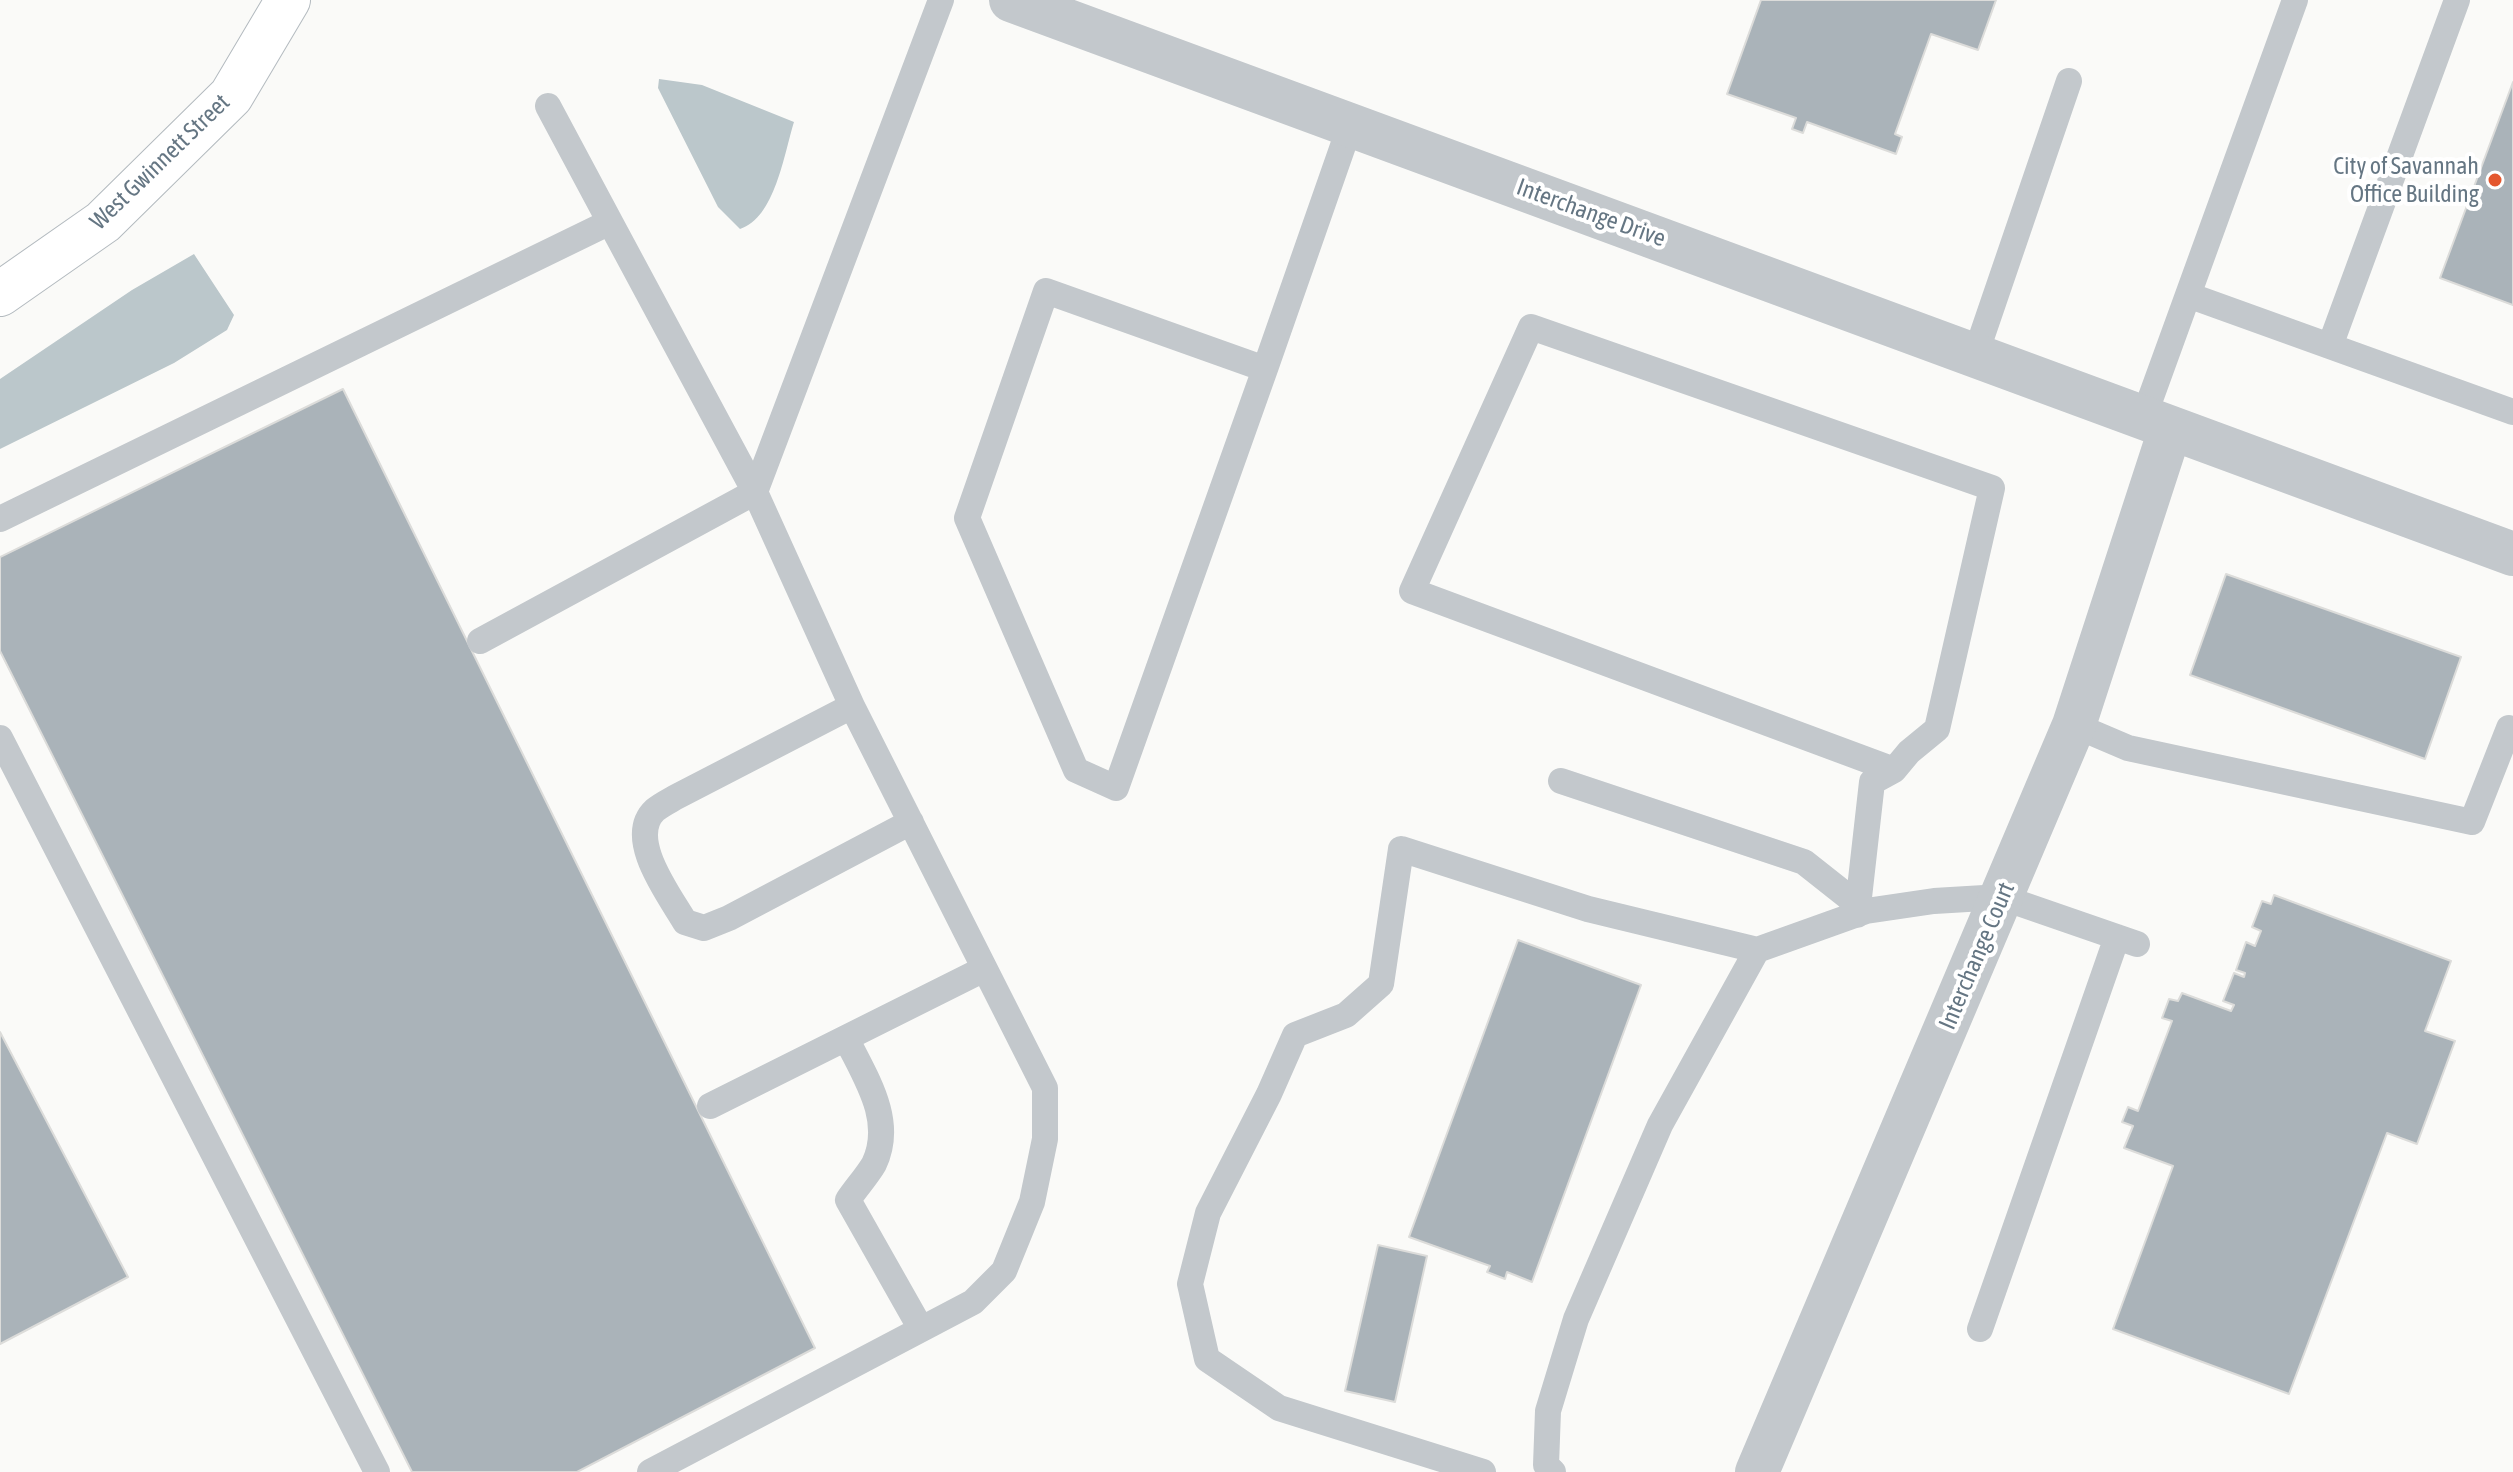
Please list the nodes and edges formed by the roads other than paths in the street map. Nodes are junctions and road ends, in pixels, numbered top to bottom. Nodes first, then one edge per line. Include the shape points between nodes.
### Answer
1 (288, 0) edge
2 (941, 0) edge
3 (1011, 0) edge
4 (2295, 0) edge
5 (2457, 0) edge
6 (2069, 81) dead end
7 (548, 106) dead end
8 (1351, 123) junction
9 (610, 222) junction
10 (0, 294) edge
11 (2188, 295) junction
12 (2330, 346) junction
13 (1975, 356) junction
14 (1265, 369) junction
15 (2513, 412) edge
16 (2157, 424) junction
17 (755, 492) junction
18 (0, 519) edge
19 (2513, 554) edge
20 (480, 641) dead end
21 (852, 706) junction
22 (2074, 725) junction
23 (2509, 728) dead end
24 (0, 738) edge
25 (1894, 770) junction
26 (1561, 781) dead end
27 (911, 822) junction
28 (2001, 897) junction
29 (1861, 911) junction
30 (1757, 950) junction
31 (984, 969) junction
32 (846, 1038) junction
33 (710, 1106) dead end
34 (921, 1329) junction
35 (1980, 1329) dead end
36 (377, 1472) edge
37 (650, 1472) edge
38 (1483, 1472) edge
39 (1553, 1472) edge
40 (1757, 1472) edge

1 - 10 main road, West Gwinnett Street via 231,96 103,222
2 - 17 lane
3 - 8 street, Interchange Drive
4 - 11 lane
5 - 12 lane
6 - 13 lane
7 - 9 lane
8 - 13 street, Interchange Drive
8 - 14 lane
9 - 17 lane
9 - 18 lane
11 - 12 lane
11 - 16 lane
12 - 15 lane
13 - 16 street, Interchange Drive
14 - 14 lane via 1046,291 967,518 1076,770 1116,788
16 - 19 street, Interchange Drive
16 - 22 street, Interchange Court
17 - 20 lane
17 - 21 lane
21 - 27 lane
21 - 27 lane via 653,812 644,829 646,853 685,922 704,928
22 - 23 lane via 2128,748 2472,822
22 - 28 street, Interchange Court
24 - 36 lane
25 - 25 lane via 1937,729 1992,488 1531,327 1412,591
25 - 29 lane via 1872,782
26 - 29 lane via 1804,862
27 - 31 lane
28 - 29 lane
28 - 35 lane via 2127,940
28 - 40 street, Interchange Court
29 - 30 lane
30 - 38 lane via 1588,909 1401,849 1381,984 1346,1015 1295,1035 1208,1213 1190,1284 1207,1359 1279,1408
30 - 39 lane via 1660,1125 1576,1319 1548,1411 1546,1465
31 - 32 lane
31 - 34 lane via 1045,1088 1045,1139 1032,1202 1004,1271 973,1302
32 - 33 lane
32 - 34 lane via 876,1099 882,1132 874,1163 848,1200
34 - 37 lane

